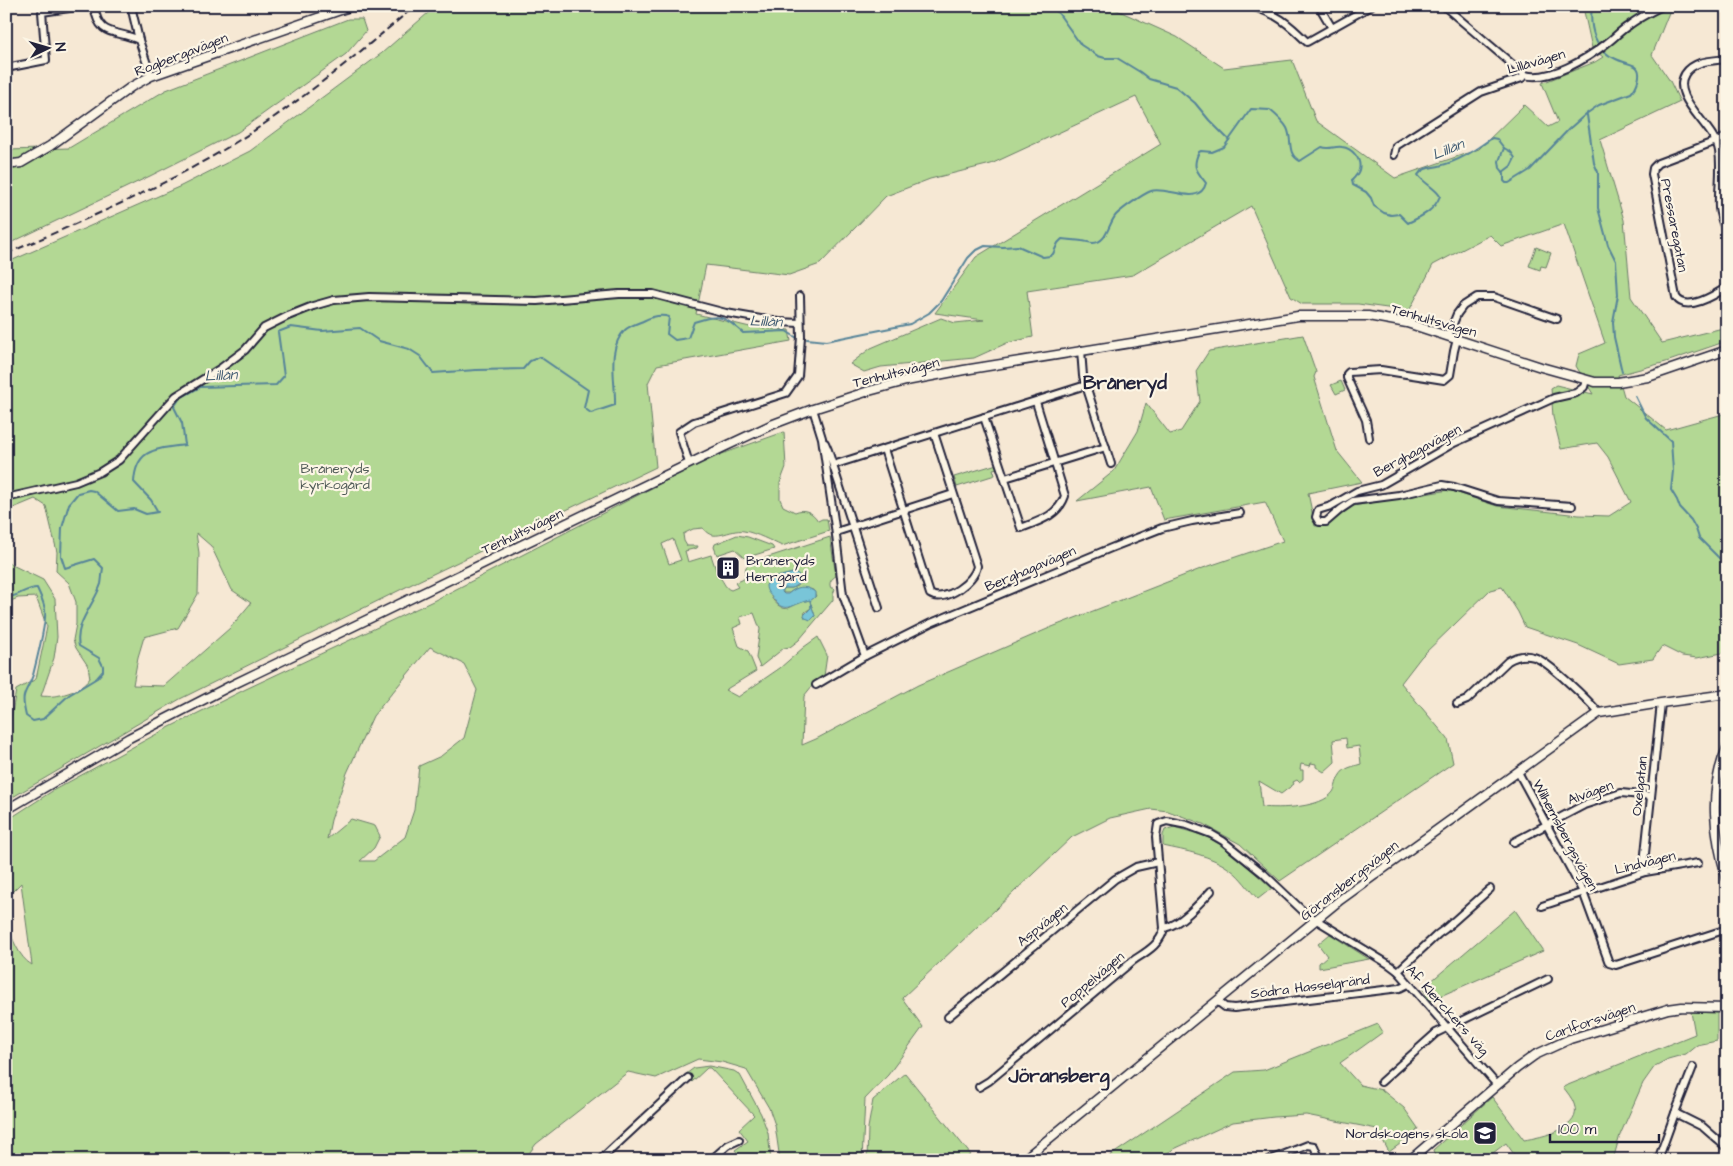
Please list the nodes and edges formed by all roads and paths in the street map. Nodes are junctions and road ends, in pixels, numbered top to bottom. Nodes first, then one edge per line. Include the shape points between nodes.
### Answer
1 (83, 6) edge
2 (94, 6) edge
3 (130, 6) edge
4 (352, 6) edge
5 (1250, 6) edge
6 (1319, 6) edge
7 (1371, 6) edge
8 (1444, 6) edge
9 (1662, 6) edge
10 (1332, 28) junction
11 (139, 40) junction
12 (1727, 59) edge
13 (6, 68) edge
14 (1525, 75) junction
15 (151, 76) junction
16 (1727, 137) edge
17 (1716, 141) junction
18 (1394, 155) dead end
19 (6, 165) edge
20 (1727, 234) edge
21 (1727, 287) edge
22 (800, 296) dead end
23 (1557, 319) dead end
24 (800, 323) junction
25 (1448, 336) junction
26 (1458, 339) junction
27 (1081, 350) junction
28 (1727, 350) edge
29 (1586, 380) junction
30 (1086, 385) junction
31 (1036, 402) junction
32 (813, 409) junction
33 (984, 417) junction
34 (934, 433) junction
35 (822, 438) junction
36 (1369, 438) dead end
37 (1106, 447) junction
38 (884, 449) junction
39 (689, 463) junction
40 (1055, 463) junction
41 (1111, 464) dead end
42 (833, 465) junction
43 (1005, 478) junction
44 (953, 494) junction
45 (7, 498) edge
46 (1572, 506) dead end
47 (902, 510) junction
48 (1240, 512) dead end
49 (853, 526) junction
50 (836, 532) junction
51 (879, 608) dead end
52 (865, 656) junction
53 (816, 685) dead end
54 (1727, 694) edge
55 (1660, 703) junction
56 (1457, 704) dead end
57 (1599, 713) junction
58 (1727, 748) edge
59 (1518, 772) junction
60 (1650, 796) junction
61 (6, 810) edge
62 (1547, 825) junction
63 (1514, 842) dead end
64 (1158, 862) junction
65 (1698, 863) dead end
66 (1645, 872) junction
67 (1727, 879) edge
68 (1490, 888) dead end
69 (1211, 891) dead end
70 (1583, 892) junction
71 (1542, 906) dead end
72 (1317, 920) junction
73 (1164, 928) junction
74 (1727, 929) edge
75 (1398, 971) junction
76 (1548, 979) dead end
77 (1408, 984) junction
78 (1217, 1001) junction
79 (1727, 1008) edge
80 (948, 1017) dead end
81 (1447, 1027) junction
82 (1693, 1067) dead end
83 (688, 1078) dead end
84 (1381, 1082) dead end
85 (1497, 1084) junction
86 (979, 1087) dead end
87 (1675, 1113) junction
88 (740, 1140) dead end
89 (1727, 1148) edge
90 (600, 1160) edge
91 (710, 1160) edge
92 (1023, 1160) edge
93 (1270, 1160) edge
94 (1320, 1160) edge
95 (1410, 1160) edge
96 (1658, 1160) edge

1 - 13 street via 42,12 46,60
2 - 11 street via 95,17 104,29
3 - 11 street
4 - 15 street, Rogbergavägen
5 - 10 street via 1277,16 1307,42
6 - 10 street
7 - 10 street
8 - 14 street
9 - 14 street, Lillåvägen via 1565,68 1534,77
11 - 15 street
12 - 17 street via 1693,66 1683,78 1681,87
14 - 18 street, Lillåvägen via 1481,92 1396,146
15 - 19 street, Rogbergavägen via 50,146 21,163
16 - 17 street
17 - 20 street via 1719,150 1719,210
17 - 21 street, Pressaregatan via 1658,163 1652,174 1679,302 1685,304 1707,299
22 - 24 street
23 - 25 street via 1494,297 1477,297 1457,314
24 - 39 street via 798,376 786,392 694,422 679,432
24 - 45 street via 726,313 654,294 536,301 369,296 334,300 264,328 245,350 176,396 119,460 100,472 76,482
25 - 26 street, Tenhultsvägen
25 - 27 street, Tenhultsvägen via 1382,318 1298,316
26 - 29 street, Tenhultsvägen
26 - 36 street via 1450,375 1444,380 1381,370 1353,370 1347,374 1366,420
27 - 30 street via 1082,375
27 - 32 street, Tenhultsvägen via 906,381
28 - 29 street, Tenhultsvägen via 1660,374 1632,380 1606,383
29 - 46 street, Berghagavägen via 1584,387 1576,393 1554,398 1454,443 1381,485 1357,491 1318,510 1316,517 1319,522 1326,522 1353,502 1442,485 1498,501
30 - 31 street
30 - 37 street
31 - 33 street
31 - 40 street
32 - 35 street
32 - 39 street, Tenhultsvägen
33 - 34 street
33 - 43 street
34 - 38 street
34 - 44 street
35 - 42 street
35 - 50 street
37 - 40 street
37 - 41 street
38 - 42 street
38 - 47 street
39 - 61 street, Tenhultsvägen via 302,650 129,738
40 - 43 street
40 - 43 street via 1065,498 1050,516 1021,528
42 - 49 street
44 - 47 street
44 - 47 street via 977,568 966,584 939,597 930,594
47 - 49 street
48 - 52 street, Berghagavägen via 1162,528 931,623
49 - 50 street
49 - 51 street
50 - 52 street via 843,596
52 - 53 street, Berghagavägen
54 - 55 street, Göransbergsvägen
55 - 57 street, Göransbergsvägen
55 - 60 street, Oxelgatan
56 - 57 street via 1467,700 1514,657 1529,656 1542,660
57 - 59 street, Göransbergsvägen
58 - 67 street via 1720,763 1714,805 1720,858
59 - 62 street, Wilhemsbergsvägen
59 - 72 street, Göransbergsvägen
60 - 62 street, Alvägen via 1621,793 1584,805
60 - 66 street, Oxelgatan
62 - 63 street, Alvägen
62 - 70 street, Wilhemsbergsvägen
64 - 72 street, Af Klerckers väg via 1158,824 1167,821 1197,828 1233,847 1304,913
64 - 73 street
64 - 80 street, Aspvägen via 1136,867 1115,879
65 - 66 street, Lindvägen
66 - 70 street, Lindvägen
68 - 75 street
69 - 73 street via 1178,921
70 - 71 street, Lindvägen
70 - 74 street, Wilhemsbergsvägen via 1606,960 1612,965
72 - 75 street, Af Klerckers väg
72 - 78 street, Göransbergsvägen
73 - 86 street, Poppelvägen via 1163,936 1150,949
75 - 77 street, Af Klerckers väg
76 - 81 street
77 - 78 street, Södra Hasselgränd via 1400,988 1234,1008 1225,1007
77 - 81 street, Af Klerckers väg
78 - 92 street, Göransbergsvägen
79 - 85 street, Carlforsvägen via 1682,1006 1570,1039 1535,1055
81 - 84 street
81 - 85 street, Af Klerckers väg
82 - 87 street
83 - 90 street
85 - 95 street, Carlforsvägen
87 - 89 street via 1703,1127
87 - 96 street
88 - 91 street
93 - 94 street via 1308,1145 1314,1146

